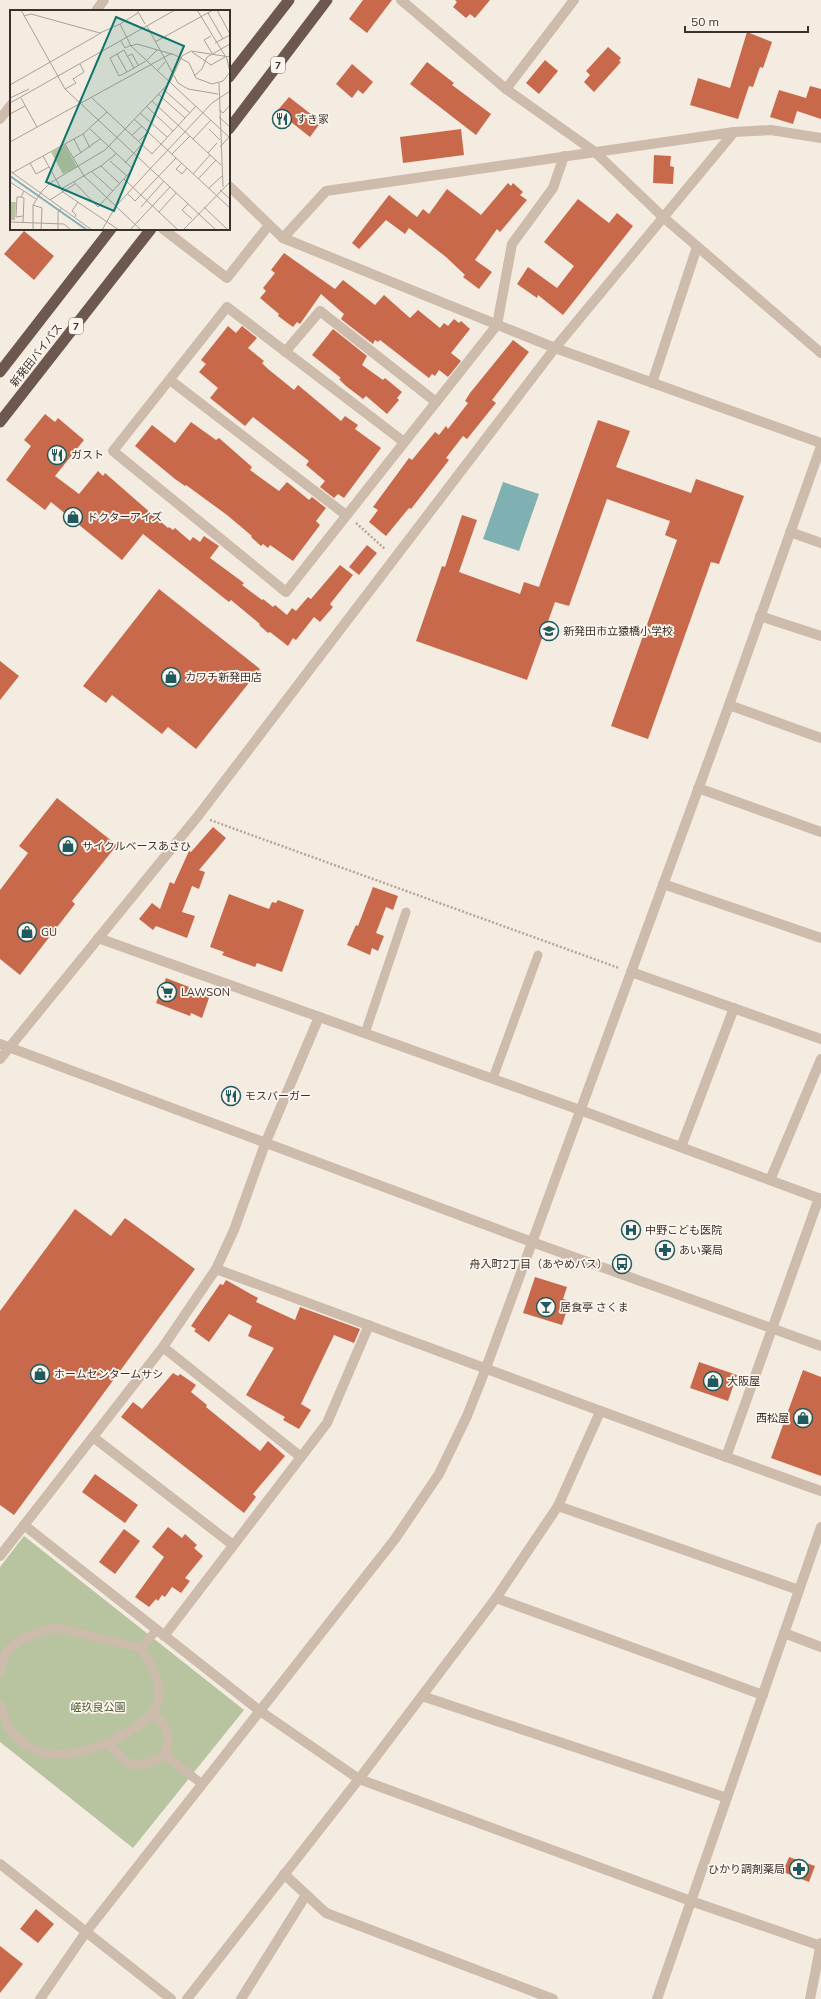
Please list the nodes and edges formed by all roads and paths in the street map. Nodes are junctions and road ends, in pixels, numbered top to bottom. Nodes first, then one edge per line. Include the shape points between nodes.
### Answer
1 (104, 0) edge
2 (289, 0) edge
3 (327, 0) edge
4 (401, 0) edge
5 (574, 0) edge
6 (97, 10) edge
7 (230, 76) edge
8 (506, 89) junction
9 (10, 106) edge
10 (0, 119) edge
11 (230, 128) edge
12 (734, 132) junction
13 (821, 138) edge
14 (595, 152) junction
15 (564, 156) junction
16 (230, 187) edge
17 (663, 217) junction
18 (269, 225) junction
19 (110, 230) edge
20 (150, 230) edge
21 (164, 230) edge
22 (283, 238) junction
23 (697, 247) junction
24 (497, 325) junction
25 (555, 348) junction
26 (285, 352) junction
27 (821, 353) edge
28 (0, 372) edge
29 (170, 380) junction
30 (652, 383) junction
31 (436, 402) junction
32 (0, 422) edge
33 (404, 442) junction
34 (821, 444) edge
35 (346, 515) junction
36 (790, 532) junction
37 (821, 543) edge
38 (395, 558) junction
39 (760, 616) junction
40 (821, 636) edge
41 (729, 705) junction
42 (821, 738) edge
43 (698, 788) junction
44 (198, 816) junction
45 (821, 832) edge
46 (663, 884) junction
47 (406, 912) dead end
48 (98, 938) junction
49 (821, 938) edge
50 (538, 955) dead end
51 (631, 972) junction
52 (734, 1008) junction
53 (319, 1017) junction
54 (365, 1033) junction
55 (821, 1039) edge
56 (4, 1046) edge
57 (0, 1059) edge
58 (821, 1059) edge
59 (493, 1078) junction
60 (580, 1110) junction
61 (265, 1144) junction
62 (681, 1147) junction
63 (770, 1180) junction
64 (820, 1198) edge
65 (532, 1242) junction
66 (216, 1269) junction
67 (369, 1325) junction
68 (771, 1328) junction
69 (821, 1346) edge
70 (163, 1347) junction
71 (486, 1368) junction
72 (600, 1412) junction
73 (93, 1438) junction
74 (301, 1457) junction
75 (726, 1457) junction
76 (821, 1491) edge
77 (558, 1506) junction
78 (24, 1525) junction
79 (821, 1527) edge
80 (233, 1545) junction
81 (0, 1556) edge
82 (799, 1590) junction
83 (496, 1598) junction
84 (160, 1633) junction
85 (784, 1633) junction
86 (821, 1647) edge
87 (140, 1648) junction
88 (3, 1649) edge
89 (0, 1672) edge
90 (763, 1695) junction
91 (422, 1696) junction
92 (0, 1705) edge
93 (260, 1711) junction
94 (152, 1713) junction
95 (109, 1743) junction
96 (164, 1755) junction
97 (359, 1779) junction
98 (202, 1784) junction
99 (727, 1798) junction
100 (0, 1864) edge
101 (284, 1874) junction
102 (306, 1895) junction
103 (691, 1901) junction
104 (86, 1932) junction
105 (821, 1945) edge
106 (40, 1999) edge
107 (171, 1999) edge
108 (187, 1999) edge
109 (241, 1999) edge
110 (553, 1999) edge
111 (657, 1999) edge
112 (810, 1999) edge

1 - 6 street
2 - 7 highway
3 - 11 highway, 7
4 - 8 street
5 - 8 street
8 - 14 street
9 - 10 street
12 - 13 street via 771,130
12 - 14 street
12 - 17 street
14 - 15 street
14 - 17 street
15 - 22 street via 326,191
15 - 24 street via 553,188 512,244
16 - 18 street
17 - 23 street
17 - 25 street
18 - 21 street via 227,278
18 - 22 street
19 - 28 highway, 新発田バイパス
20 - 32 highway, 新発田バイパス / 7
22 - 24 street
23 - 27 street
23 - 30 street
24 - 25 street
24 - 31 street
25 - 30 street
25 - 38 street
26 - 29 street via 227,307
26 - 31 street via 320,311
26 - 33 street
29 - 35 street
29 - 35 street via 113,451 286,592
30 - 34 street
31 - 33 street
33 - 35 street
34 - 36 street
35 - 38 path
36 - 37 street
36 - 39 street
38 - 44 street
39 - 40 street
39 - 41 street
41 - 42 street
41 - 43 street
43 - 45 street
43 - 46 street
44 - 48 street
44 - 51 path
46 - 49 street
46 - 51 street
47 - 54 lane
48 - 53 street
48 - 56 street
50 - 59 lane
51 - 52 street
51 - 60 street
52 - 55 street
52 - 62 street
53 - 54 street
53 - 61 street
54 - 59 street
56 - 57 street
56 - 61 street
58 - 63 street
59 - 60 street
60 - 62 street
60 - 65 street
61 - 65 street
61 - 66 street via 234,1230
62 - 63 street
63 - 64 street
64 - 68 street
65 - 68 street
65 - 71 street
66 - 67 street
66 - 70 street
67 - 71 street
67 - 74 street via 327,1423
68 - 69 street
68 - 75 street
70 - 73 street
70 - 74 street
71 - 72 street
71 - 93 street via 467,1416 439,1474 395,1539
72 - 75 street
72 - 77 street
73 - 78 street
73 - 80 street
74 - 80 street
75 - 76 street
77 - 82 street
77 - 83 street
78 - 81 street
78 - 84 street
79 - 82 street
80 - 84 street
82 - 85 street
83 - 90 street
83 - 91 street
84 - 87 lane
84 - 93 street
85 - 86 street
85 - 90 street
87 - 88 lane via 58,1628 47,1629
87 - 94 lane via 148,1658 158,1687 158,1701
88 - 89 lane
90 - 99 street
91 - 97 street
91 - 99 street
92 - 95 lane via 8,1724 18,1738 33,1750 49,1755 71,1754
93 - 97 street
93 - 98 street
94 - 95 lane via 135,1728
94 - 96 lane via 163,1724 168,1734 169,1741
95 - 96 lane via 124,1761 134,1764 144,1765
96 - 98 lane
97 - 101 street
97 - 103 street
98 - 104 street
99 - 103 street
100 - 104 street
101 - 102 street
101 - 108 street
102 - 109 street
102 - 110 street via 326,1913
103 - 105 street
103 - 111 street
104 - 106 street
104 - 107 street
105 - 112 street

